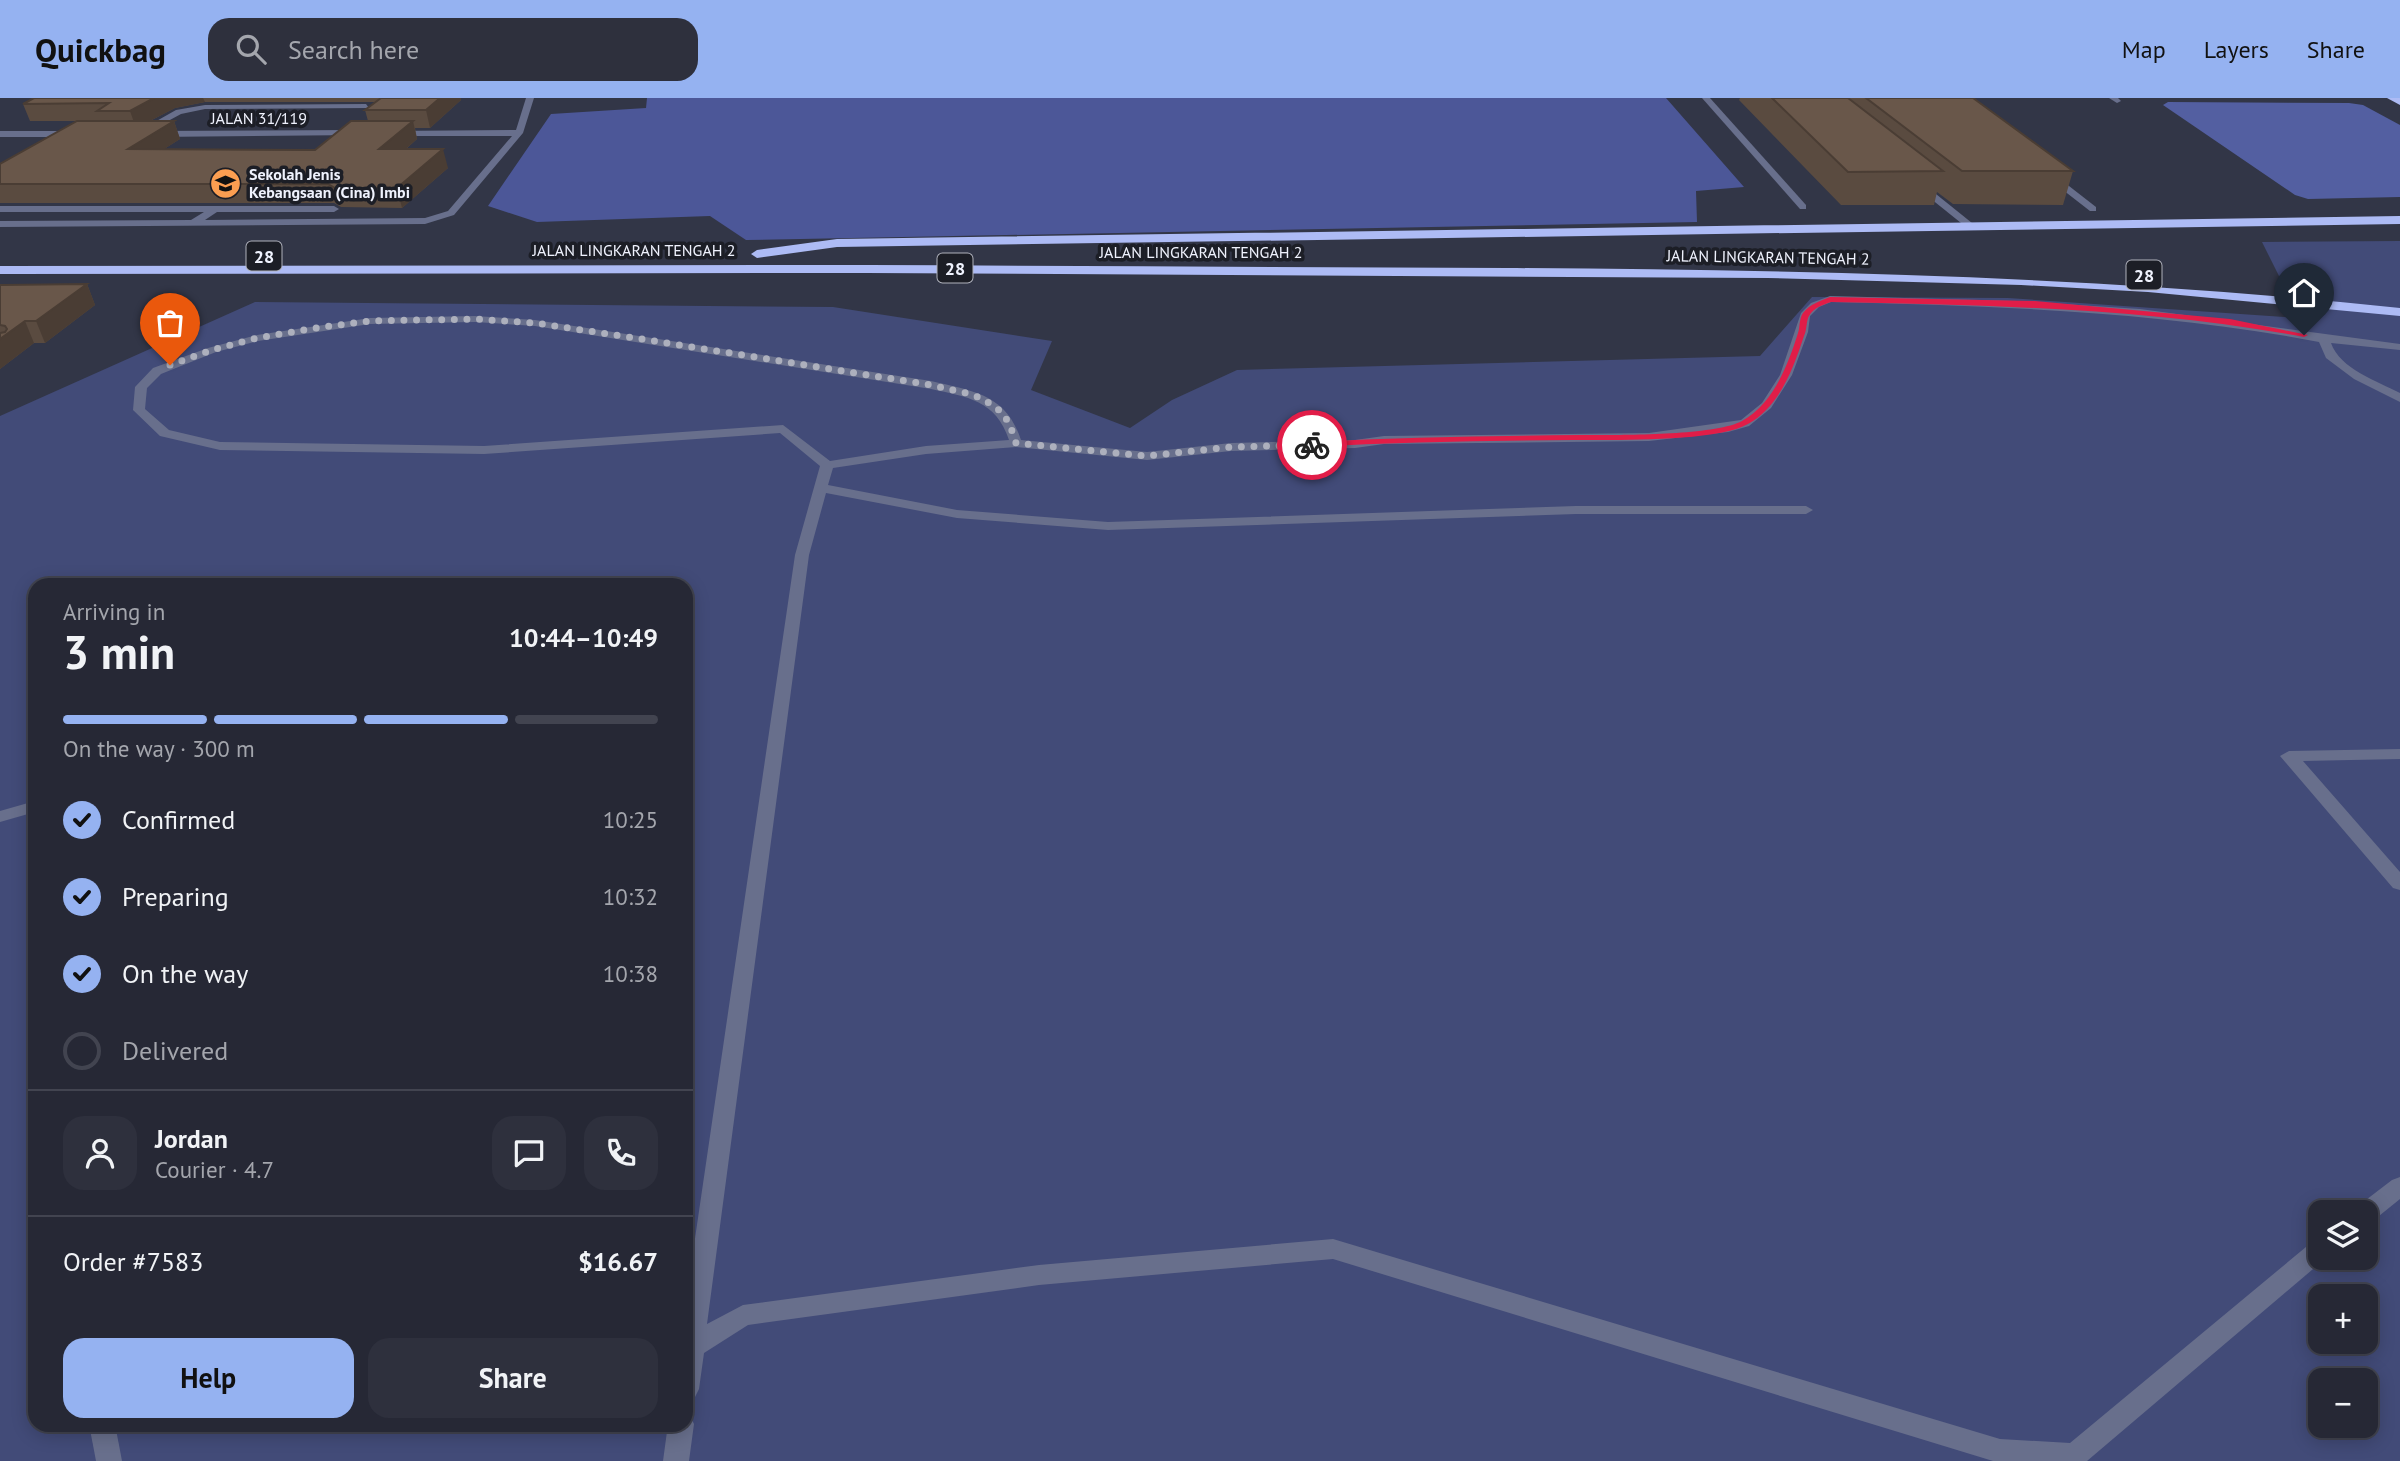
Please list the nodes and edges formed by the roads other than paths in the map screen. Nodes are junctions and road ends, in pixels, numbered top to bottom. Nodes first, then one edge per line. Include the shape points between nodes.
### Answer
1 (530, 98) edge
2 (1706, 98) edge
3 (2392, 98) edge
4 (2400, 102) edge
5 (366, 106) edge
6 (235, 122) dead end
7 (322, 122) dead end
8 (343, 133) junction
9 (370, 133) edge
10 (384, 133) edge
11 (519, 133) junction
12 (0, 134) edge
13 (87, 134) edge
14 (125, 134) edge
15 (138, 134) junction
16 (191, 134) junction
17 (2041, 169) edge
18 (1906, 174) edge
19 (1803, 207) dead end
20 (0, 209) edge
21 (215, 209) junction
22 (334, 209) edge
23 (2093, 209) dead end
24 (2400, 220) edge
25 (194, 222) junction
26 (0, 224) edge
27 (1969, 225) junction
28 (2400, 232) edge
29 (334, 255) dead end
30 (925, 255) dead end
31 (939, 255) dead end
32 (0, 257) edge
33 (2035, 268) dead end
34 (0, 270) edge
35 (2114, 272) dead end
36 (2400, 299) edge
37 (2400, 312) edge
38 (2324, 339) junction
39 (2400, 347) edge
40 (2400, 398) edge
41 (1016, 443) junction
42 (827, 464) junction
43 (820, 488) junction
44 (1806, 510) dead end
45 (2400, 754) edge
46 (28, 808) edge
47 (0, 817) edge
48 (2400, 884) edge
49 (2400, 1186) edge
50 (2378, 1203) edge
51 (2308, 1259) edge
52 (693, 1335) edge
53 (693, 1348) edge
54 (104, 1432) edge
55 (680, 1432) edge
56 (109, 1461) edge
57 (676, 1461) edge

1 - 11 street
2 - 19 street
3 - 4 highway
5 - 15 street via 205,107 172,115
6 - 16 street
7 - 8 street
8 - 9 street, JALAN 31/119
8 - 16 street, JALAN 31/119
10 - 11 street
11 - 25 street via 451,213 441,218
12 - 13 street
14 - 15 street, JALAN 31/119
15 - 16 street, JALAN 31/119
17 - 23 street
18 - 27 street
20 - 21 street
21 - 22 street
21 - 25 street
24 - 27 highway
25 - 26 street
27 - 28 highway via 1978,232 2017,238
27 - 30 highway, JALAN LINGKARAN TENGAH 2 / 28 via 875,242 750,254
29 - 32 highway, 28
31 - 33 highway, JALAN LINGKARAN TENGAH 2 / 28
34 - 37 highway, JALAN LINGKARAN TENGAH 2 / 28 via 756,267 1909,276 2186,291
35 - 36 highway, 28
38 - 39 street
38 - 40 street via 2330,356
38 - 41 street via 2230,321 2035,304 1830,299 1805,316 1786,375 1767,405 1745,423 1718,431 1650,437 1384,440 1147,456
41 - 42 street
41 - 42 street via 1009,420 971,394 795,362 523,322 370,321 257,338 183,359 157,371 141,387 139,410 165,433 220,446 484,450 783,429
42 - 43 street
43 - 44 street via 957,514 1108,526 1576,510
43 - 52 street via 802,555
45 - 48 street via 2289,756
46 - 47 street
49 - 50 street
51 - 53 street via 2075,1455 2000,1451 1334,1249 1039,1275 743,1315
54 - 56 street
55 - 57 street

